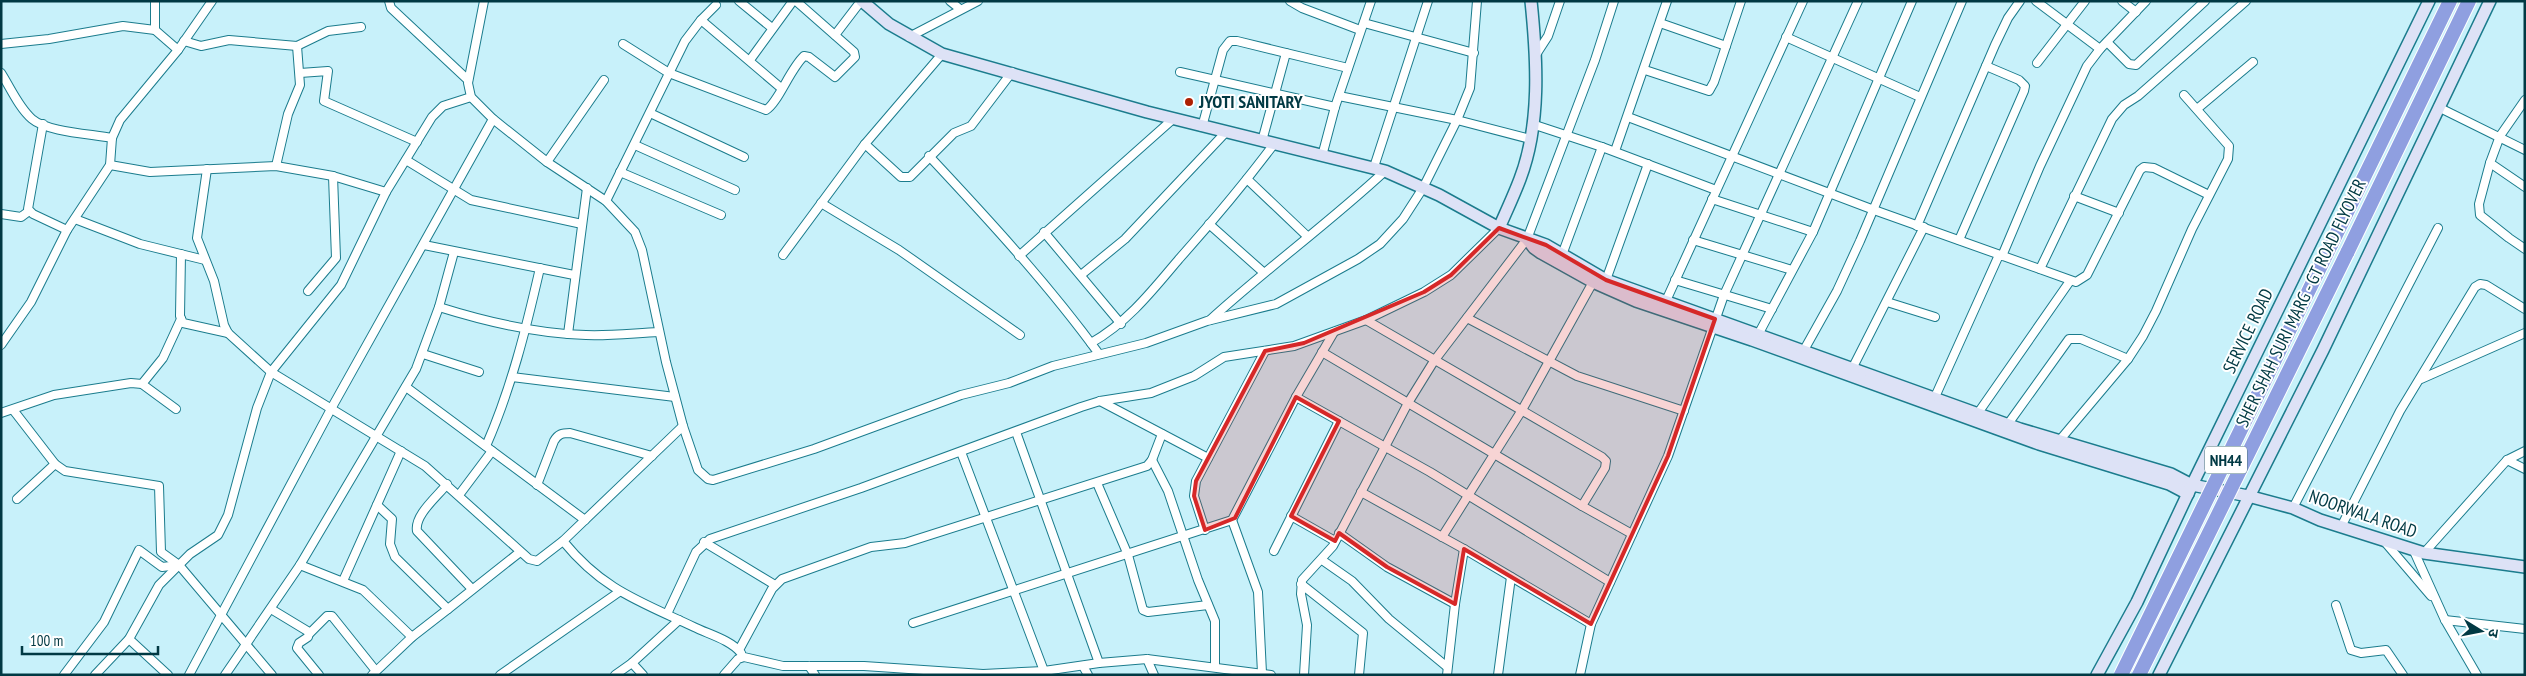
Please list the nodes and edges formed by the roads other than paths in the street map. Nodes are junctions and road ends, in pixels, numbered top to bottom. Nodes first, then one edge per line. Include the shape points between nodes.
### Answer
1 (155, 1) edge
2 (212, 1) edge
3 (389, 1) edge
4 (484, 1) edge
5 (740, 1) edge
6 (794, 1) edge
7 (862, 1) edge
8 (950, 1) edge
9 (978, 1) edge
10 (1290, 1) edge
11 (1370, 1) edge
12 (1428, 1) edge
13 (1469, 1) edge
14 (1531, 1) edge
15 (1560, 1) edge
16 (1614, 1) edge
17 (1666, 1) edge
18 (1741, 1) edge
19 (1803, 1) edge
20 (1858, 1) edge
21 (1912, 1) edge
22 (1962, 1) edge
23 (2020, 1) edge
24 (2036, 1) edge
25 (2085, 1) edge
26 (2122, 1) edge
27 (2146, 1) edge
28 (2205, 1) edge
29 (2246, 1) edge
30 (2430, 1) edge
31 (2450, 1) edge
32 (2469, 1) edge
33 (2490, 1) edge
34 (715, 2) edge
35 (1477, 2) edge
36 (960, 9) junction
37 (2136, 12) junction
38 (701, 20) junction
39 (1660, 23) junction
40 (2068, 24) junction
41 (1362, 26) junction
42 (360, 27) dead end
43 (772, 28) junction
44 (155, 30) junction
45 (835, 35) junction
46 (909, 37) junction
47 (1416, 38) junction
48 (1786, 38) junction
49 (184, 41) junction
50 (2107, 42) junction
51 (1, 44) edge
52 (623, 44) dead end
53 (297, 46) junction
54 (1726, 46) junction
55 (2100, 49) junction
56 (178, 50) junction
57 (1474, 52) junction
58 (1286, 53) junction
59 (1537, 53) junction
60 (942, 54) junction
61 (1832, 58) junction
62 (750, 60) junction
63 (2253, 62) dead end
64 (2037, 63) dead end
65 (1986, 66) junction
66 (1348, 68) junction
67 (1645, 70) junction
68 (1012, 72) junction
69 (1180, 72) dead end
70 (1, 73) edge
71 (300, 73) junction
72 (669, 73) junction
73 (1878, 79) junction
74 (468, 80) junction
75 (604, 80) dead end
76 (1214, 80) junction
77 (781, 88) junction
78 (1276, 94) junction
79 (2184, 94) dead end
80 (1339, 96) junction
81 (472, 97) junction
82 (1920, 97) junction
83 (2525, 100) edge
84 (1335, 107) junction
85 (2438, 107) junction
86 (1394, 109) junction
87 (2197, 109) junction
88 (650, 113) junction
89 (1628, 117) junction
90 (492, 119) junction
91 (1173, 119) junction
92 (1457, 120) junction
93 (43, 124) junction
94 (1532, 124) junction
95 (1202, 127) junction
96 (1226, 132) junction
97 (1568, 135) junction
98 (2500, 136) junction
99 (112, 138) junction
100 (1530, 139) junction
101 (1262, 141) junction
102 (417, 142) junction
103 (865, 144) junction
104 (1274, 144) junction
105 (635, 145) junction
106 (1602, 147) junction
107 (2525, 150) edge
108 (1615, 151) junction
109 (929, 156) junction
110 (1322, 156) junction
111 (744, 157) dead end
112 (1730, 157) junction
113 (406, 160) junction
114 (547, 162) junction
115 (2490, 163) junction
116 (1648, 164) junction
117 (110, 165) junction
118 (276, 166) junction
119 (1374, 168) junction
120 (207, 169) junction
121 (1385, 171) junction
122 (620, 172) junction
123 (1779, 175) junction
124 (333, 176) junction
125 (1247, 179) junction
126 (2525, 187) edge
127 (587, 188) junction
128 (1423, 188) junction
129 (452, 190) junction
130 (735, 190) dead end
131 (1716, 190) junction
132 (386, 192) junction
133 (1830, 193) junction
134 (2209, 195) junction
135 (2074, 196) junction
136 (1712, 199) junction
137 (606, 201) junction
138 (821, 203) junction
139 (1874, 210) junction
140 (29, 211) junction
141 (2119, 213) junction
142 (1, 214) edge
143 (721, 215) dead end
144 (1760, 215) junction
145 (75, 219) junction
146 (582, 224) junction
147 (1210, 224) junction
148 (1921, 226) junction
149 (1499, 228) junction
150 (2438, 228) dead end
151 (67, 230) junction
152 (1044, 232) junction
153 (1813, 232) junction
154 (1307, 236) junction
155 (1527, 239) junction
156 (1693, 240) junction
157 (1959, 240) junction
158 (424, 245) junction
159 (2525, 248) edge
160 (454, 252) junction
161 (181, 254) junction
162 (1741, 254) junction
163 (783, 255) dead end
164 (1562, 255) junction
165 (2001, 255) junction
166 (1019, 256) junction
167 (205, 260) junction
168 (540, 268) junction
169 (2040, 269) junction
170 (1792, 270) junction
171 (1263, 272) junction
172 (574, 275) junction
173 (1081, 275) junction
174 (1606, 280) junction
175 (1675, 280) junction
176 (2070, 281) junction
177 (1593, 282) junction
178 (308, 291) dead end
179 (1724, 295) junction
180 (1886, 302) junction
181 (1665, 303) junction
182 (440, 307) junction
183 (1772, 309) junction
184 (2525, 309) edge
185 (1935, 317) dead end
186 (1467, 318) junction
187 (181, 319) junction
188 (1366, 320) junction
189 (1208, 321) junction
190 (1713, 323) junction
191 (1121, 324) junction
192 (526, 328) junction
193 (659, 332) junction
194 (1334, 332) junction
195 (228, 333) junction
196 (2525, 333) edge
197 (568, 334) junction
198 (1759, 334) junction
199 (1020, 335) dead end
200 (1091, 343) junction
201 (1, 345) edge
202 (1804, 350) junction
203 (1265, 351) junction
204 (1322, 352) junction
205 (423, 354) junction
206 (1099, 354) junction
207 (2128, 358) junction
208 (1434, 360) junction
209 (1549, 363) junction
210 (1852, 369) junction
211 (272, 372) junction
212 (480, 372) dead end
213 (512, 377) junction
214 (2421, 379) junction
215 (142, 384) junction
216 (406, 387) junction
217 (675, 397) junction
218 (1296, 397) junction
219 (1936, 397) junction
220 (1100, 401) junction
221 (1408, 403) junction
222 (331, 409) junction
223 (176, 410) dead end
224 (1522, 410) junction
225 (14, 411) junction
226 (1684, 411) junction
227 (1978, 413) junction
228 (1, 414) edge
229 (1339, 421) junction
230 (2008, 424) junction
231 (683, 426) junction
232 (1016, 432) junction
233 (1162, 434) junction
234 (377, 436) junction
235 (2059, 441) junction
236 (1385, 447) junction
237 (489, 449) junction
238 (401, 451) junction
239 (2525, 451) edge
240 (961, 452) junction
241 (1495, 454) junction
242 (652, 456) junction
243 (1208, 458) junction
244 (1152, 460) junction
245 (2507, 460) junction
246 (55, 464) junction
247 (2525, 469) edge
248 (1096, 483) junction
249 (447, 484) junction
250 (537, 485) junction
251 (2190, 489) junction
252 (1361, 492) junction
253 (459, 495) junction
254 (1469, 496) junction
255 (2248, 496) junction
256 (17, 499) dead end
257 (1042, 500) junction
258 (377, 505) junction
259 (1582, 506) junction
260 (2293, 508) junction
261 (986, 516) junction
262 (1291, 516) junction
263 (584, 520) junction
264 (1232, 520) junction
265 (2340, 527) junction
266 (1205, 530) junction
267 (1339, 533) junction
268 (1632, 534) junction
269 (1183, 536) junction
270 (1442, 537) junction
271 (563, 541) junction
272 (1335, 541) junction
273 (2384, 541) junction
274 (704, 542) junction
275 (1464, 549) junction
276 (1274, 550) dead end
277 (2418, 551) junction
278 (520, 552) junction
279 (1128, 555) junction
280 (1322, 560) junction
281 (178, 565) junction
282 (300, 565) junction
283 (2525, 567) edge
284 (1066, 574) junction
285 (1511, 577) junction
286 (343, 581) junction
287 (1610, 582) junction
288 (1301, 584) junction
289 (775, 585) junction
290 (472, 589) junction
291 (619, 592) junction
292 (1013, 592) junction
293 (2438, 603) junction
294 (1455, 604) junction
295 (1208, 605) junction
296 (2336, 605) dead end
297 (271, 609) junction
298 (448, 610) junction
299 (220, 614) junction
300 (667, 614) junction
301 (679, 620) junction
302 (2445, 620) junction
303 (913, 623) dead end
304 (1591, 624) junction
305 (2522, 628) edge
306 (309, 634) junction
307 (2525, 636) edge
308 (412, 638) junction
309 (129, 640) junction
310 (246, 644) junction
311 (741, 653) junction
312 (1147, 659) junction
313 (632, 663) junction
314 (1099, 663) junction
315 (809, 666) junction
316 (864, 666) junction
317 (1083, 666) junction
318 (1214, 666) junction
319 (1446, 666) junction
320 (1047, 672) edge
321 (374, 673) edge
322 (926, 673) edge
323 (1262, 673) junction
324 (64, 675) edge
325 (95, 675) edge
326 (168, 675) edge
327 (189, 675) edge
328 (225, 675) edge
329 (272, 675) edge
330 (319, 675) edge
331 (500, 675) edge
332 (615, 675) edge
333 (643, 675) edge
334 (724, 675) edge
335 (815, 675) edge
336 (869, 675) edge
337 (983, 675) edge
338 (1088, 675) edge
339 (1154, 675) edge
340 (1271, 675) edge
341 (1304, 675) edge
342 (1359, 675) edge
343 (1447, 675) edge
344 (1498, 675) edge
345 (1580, 675) edge
346 (2097, 675) edge
347 (2121, 675) edge
348 (2139, 675) edge
349 (2159, 675) edge
350 (2403, 675) edge
351 (2477, 675) edge

1 - 44 street
2 - 49 street
3 - 74 street via 391,8
4 - 74 street
5 - 43 street
6 - 43 street
6 - 45 street
7 - 45 street
7 - 46 street
8 - 36 street
9 - 36 street
10 - 41 street via 1302,8
11 - 41 street
12 - 47 street
13 - 35 street
14 - 59 street
15 - 59 street via 1548,36
16 - 97 street
17 - 39 street
18 - 54 street
19 - 48 street
20 - 61 street
21 - 73 street
22 - 82 street
23 - 65 street via 2008,18
24 - 40 street
25 - 40 street
26 - 37 street
27 - 37 street
28 - 50 street via 2136,65 2129,64
29 - 135 street via 2112,118
30 - 251 street, SERVICE ROAD
31 - 347 highway, SHER SHAH SURI MARG - GT ROAD FLYOVER / NH44, bridge
32 - 348 highway, SHER SHAH SURI MARG - GT ROAD FLYOVER / NH44, bridge
33 - 85 street
34 - 38 street
35 - 57 street
36 - 46 street
37 - 50 street
38 - 62 street
38 - 72 street via 685,41
39 - 54 street
39 - 67 street
40 - 55 street
40 - 64 street
41 - 47 street
41 - 66 street
42 - 53 street via 328,31
43 - 62 street
44 - 51 street via 116,27
44 - 56 street
45 - 77 street via 856,53 839,75 833,76 804,56
46 - 60 street
47 - 57 street
47 - 86 street
48 - 61 street
48 - 112 street
49 - 53 street via 201,46 229,40
49 - 56 street
50 - 55 street
52 - 72 street
53 - 71 street
54 - 67 street via 1709,91
55 - 165 street via 2075,88
56 - 99 street via 123,115
57 - 92 street via 1470,88
58 - 66 street
58 - 76 street via 1230,41 1223,50
58 - 78 street
59 - 94 street
60 - 68 street
60 - 103 street
61 - 73 street
61 - 123 street
62 - 77 street
63 - 87 street
65 - 148 street
65 - 157 street via 2019,80 2024,91
66 - 80 street
67 - 89 street
68 - 91 street
68 - 109 street via 971,126 954,133
69 - 76 street
70 - 93 street via 31,119
71 - 102 street via 328,71 324,101
71 - 118 street via 300,85 288,114
72 - 77 street via 766,110
72 - 88 street
73 - 82 street
73 - 133 street
74 - 81 street
75 - 114 street
76 - 78 street
76 - 95 street
78 - 84 street
78 - 101 street
79 - 87 street
80 - 84 street
80 - 86 street
81 - 90 street
81 - 102 street via 438,110
82 - 139 street
83 - 98 street
84 - 110 street
85 - 98 street
85 - 255 street via 2323,350
86 - 92 street
86 - 119 street
87 - 134 street via 2229,146 2228,159
88 - 105 street
88 - 111 street
89 - 108 street
89 - 112 street
90 - 114 street
90 - 129 street
91 - 95 street
91 - 152 street
92 - 100 street
92 - 128 street
93 - 99 street
93 - 140 street
94 - 97 street
94 - 100 street
95 - 96 street
96 - 101 street
96 - 173 street via 1125,239
97 - 106 street
97 - 155 street
98 - 107 street
98 - 115 street
99 - 117 street
100 - 149 street via 1520,178
101 - 104 street
102 - 113 street
103 - 109 street via 904,178 913,175
103 - 138 street
104 - 110 street
104 - 125 street
105 - 122 street
105 - 130 street
106 - 108 street
106 - 164 street
108 - 116 street
109 - 166 street
110 - 119 street
112 - 123 street
112 - 131 street
113 - 129 street
113 - 132 street
114 - 127 street
115 - 126 street
115 - 159 street via 2479,204 2480,215
116 - 131 street
116 - 174 street
117 - 120 street via 150,172
117 - 145 street
118 - 120 street
118 - 124 street
119 - 121 street
120 - 167 street via 197,238
121 - 128 street
121 - 154 street via 1350,204
122 - 137 street
122 - 143 street
123 - 133 street
123 - 144 street
124 - 132 street
124 - 178 street via 336,258
125 - 147 street
125 - 154 street
127 - 137 street
127 - 146 street
128 - 149 street
128 - 189 street via 1397,227 1358,259 1282,302
129 - 146 street via 486,205
129 - 158 street
131 - 136 street
132 - 211 street via 341,285
133 - 139 street
133 - 153 street
134 - 141 street via 2154,168 2144,167
134 - 207 street via 2156,311
135 - 141 street
135 - 169 street
136 - 144 street
136 - 156 street
137 - 193 street via 631,226 638,240
138 - 163 street
138 - 199 street via 899,250
139 - 148 street
139 - 202 street via 1837,291
140 - 142 street via 21,217
140 - 151 street
141 - 176 street via 2087,276
144 - 153 street
144 - 162 street
145 - 151 street
145 - 161 street via 140,244
146 - 172 street
147 - 171 street
147 - 191 street
148 - 157 street
148 - 180 street
149 - 155 street
149 - 188 street via 1451,275
150 - 260 street
151 - 201 street via 31,302
152 - 166 street
152 - 173 street
153 - 170 street
154 - 171 street
155 - 164 street
155 - 177 street via 1541,253
155 - 186 street
156 - 162 street
156 - 175 street
157 - 165 street
158 - 160 street
158 - 222 street
160 - 168 street
160 - 182 street
161 - 167 street
161 - 187 street
162 - 170 street
162 - 179 street
164 - 174 street
165 - 169 street
165 - 219 street
166 - 200 street
167 - 195 street
168 - 172 street
168 - 192 street
169 - 176 street
170 - 183 street
171 - 189 street
172 - 197 street
173 - 191 street
174 - 181 street
175 - 179 street
175 - 181 street
176 - 227 street
177 - 190 street via 1636,301
177 - 209 street
179 - 183 street
179 - 190 street
180 - 185 street
180 - 210 street
181 - 190 street
182 - 192 street
182 - 205 street
183 - 198 street
184 - 214 street via 2486,285 2477,285
186 - 208 street
186 - 209 street
187 - 195 street via 186,325
187 - 215 street via 163,358
188 - 194 street
188 - 208 street
189 - 206 street via 1160,339
190 - 198 street
190 - 226 street
190 - 251 street via 2048,447
191 - 200 street
192 - 197 street
192 - 213 street
193 - 197 street
193 - 217 street
194 - 203 street via 1294,346
194 - 204 street
195 - 211 street
196 - 214 street
198 - 202 street
200 - 206 street
202 - 210 street
203 - 220 street via 1224,357 1194,376 1151,393
203 - 243 street
204 - 218 street
204 - 221 street
205 - 212 street
205 - 216 street
206 - 231 street via 961,394 814,449 713,480 698,470
207 - 230 street via 2081,339 2069,338
207 - 235 street
208 - 221 street
208 - 224 street
209 - 224 street
209 - 226 street via 1577,376
210 - 219 street
211 - 222 street
211 - 281 street via 257,408 224,526 218,535
213 - 217 street
213 - 237 street
214 - 265 street via 2396,419
215 - 223 street
215 - 225 street via 130,382 54,395
216 - 234 street
216 - 237 street
217 - 231 street
218 - 229 street
218 - 264 street
219 - 227 street
220 - 232 street
220 - 233 street
221 - 236 street
221 - 241 street
222 - 234 street
222 - 299 street
224 - 241 street
224 - 259 street via 1606,461
225 - 228 street
225 - 246 street
226 - 268 street
227 - 230 street
229 - 236 street
229 - 262 street
230 - 235 street
231 - 242 street
232 - 240 street
232 - 257 street
233 - 243 street
233 - 244 street
234 - 238 street
234 - 282 street
235 - 251 street via 2171,474
236 - 252 street
236 - 254 street
237 - 250 street
237 - 253 street
238 - 249 street
238 - 258 street
239 - 245 street
240 - 261 street
240 - 274 street
241 - 254 street
241 - 259 street
242 - 250 street via 563,433 554,441
242 - 263 street
243 - 266 street via 1194,488
244 - 248 street via 1147,466
244 - 269 street via 1168,491
245 - 247 street
245 - 277 street
246 - 256 street
246 - 281 street via 74,474 159,486 161,552
248 - 257 street
248 - 279 street
249 - 253 street
249 - 290 street via 417,521 417,530
250 - 263 street
251 - 255 street, NOORWALA ROAD
251 - 346 street, SERVICE ROAD via 2137,602
252 - 267 street
252 - 270 street
253 - 278 street
254 - 270 street
254 - 287 street
255 - 260 street, NOORWALA ROAD
255 - 349 street
257 - 261 street
257 - 284 street
258 - 286 street
258 - 298 street via 392,518 390,544 395,557
259 - 268 street
260 - 265 street, NOORWALA ROAD
261 - 289 street via 905,543 870,547 782,579
261 - 292 street
262 - 272 street
262 - 276 street
263 - 271 street
264 - 266 street
264 - 323 street via 1258,592
265 - 273 street, NOORWALA ROAD
266 - 269 street
267 - 272 street
267 - 294 street via 1387,567
268 - 287 street
269 - 279 street
269 - 295 street
270 - 275 street
271 - 278 street via 537,561
271 - 291 street via 580,562
272 - 280 street
273 - 277 street, NOORWALA ROAD
273 - 293 street
274 - 289 street
274 - 300 street via 696,552
275 - 285 street
275 - 294 street
277 - 283 street, NOORWALA ROAD
277 - 293 street
278 - 290 street
279 - 284 street
279 - 295 street via 1145,611
280 - 288 street
280 - 319 street via 1352,581 1389,619
281 - 299 street
281 - 309 street via 151,598
281 - 324 street via 162,567 139,550 104,622
282 - 286 street
282 - 297 street
284 - 292 street
284 - 314 street
285 - 304 street
285 - 344 street
286 - 308 street via 371,596
287 - 304 street
288 - 341 street via 1307,625
288 - 342 street via 1363,633
289 - 311 street
290 - 298 street
291 - 300 street
291 - 331 street
292 - 303 street
292 - 320 street
293 - 302 street
294 - 319 street
295 - 318 street via 1216,626
296 - 350 street via 2351,650 2386,650
297 - 306 street
297 - 310 street
298 - 308 street
299 - 310 street
299 - 327 street
300 - 301 street
301 - 311 street
301 - 313 street
302 - 305 street
302 - 351 street
304 - 345 street
305 - 307 street
306 - 321 street via 327,616 332,616
306 - 330 street via 297,648
308 - 321 street
309 - 325 street
309 - 326 street
310 - 328 street
310 - 329 street
311 - 315 street via 783,666
311 - 334 street
312 - 314 street
312 - 318 street
312 - 339 street
313 - 332 street
313 - 333 street
314 - 317 street
315 - 316 street
315 - 335 street
316 - 322 street
316 - 336 street
317 - 320 street
317 - 338 street
318 - 323 street
319 - 343 street
320 - 337 street
322 - 337 street
323 - 340 street

